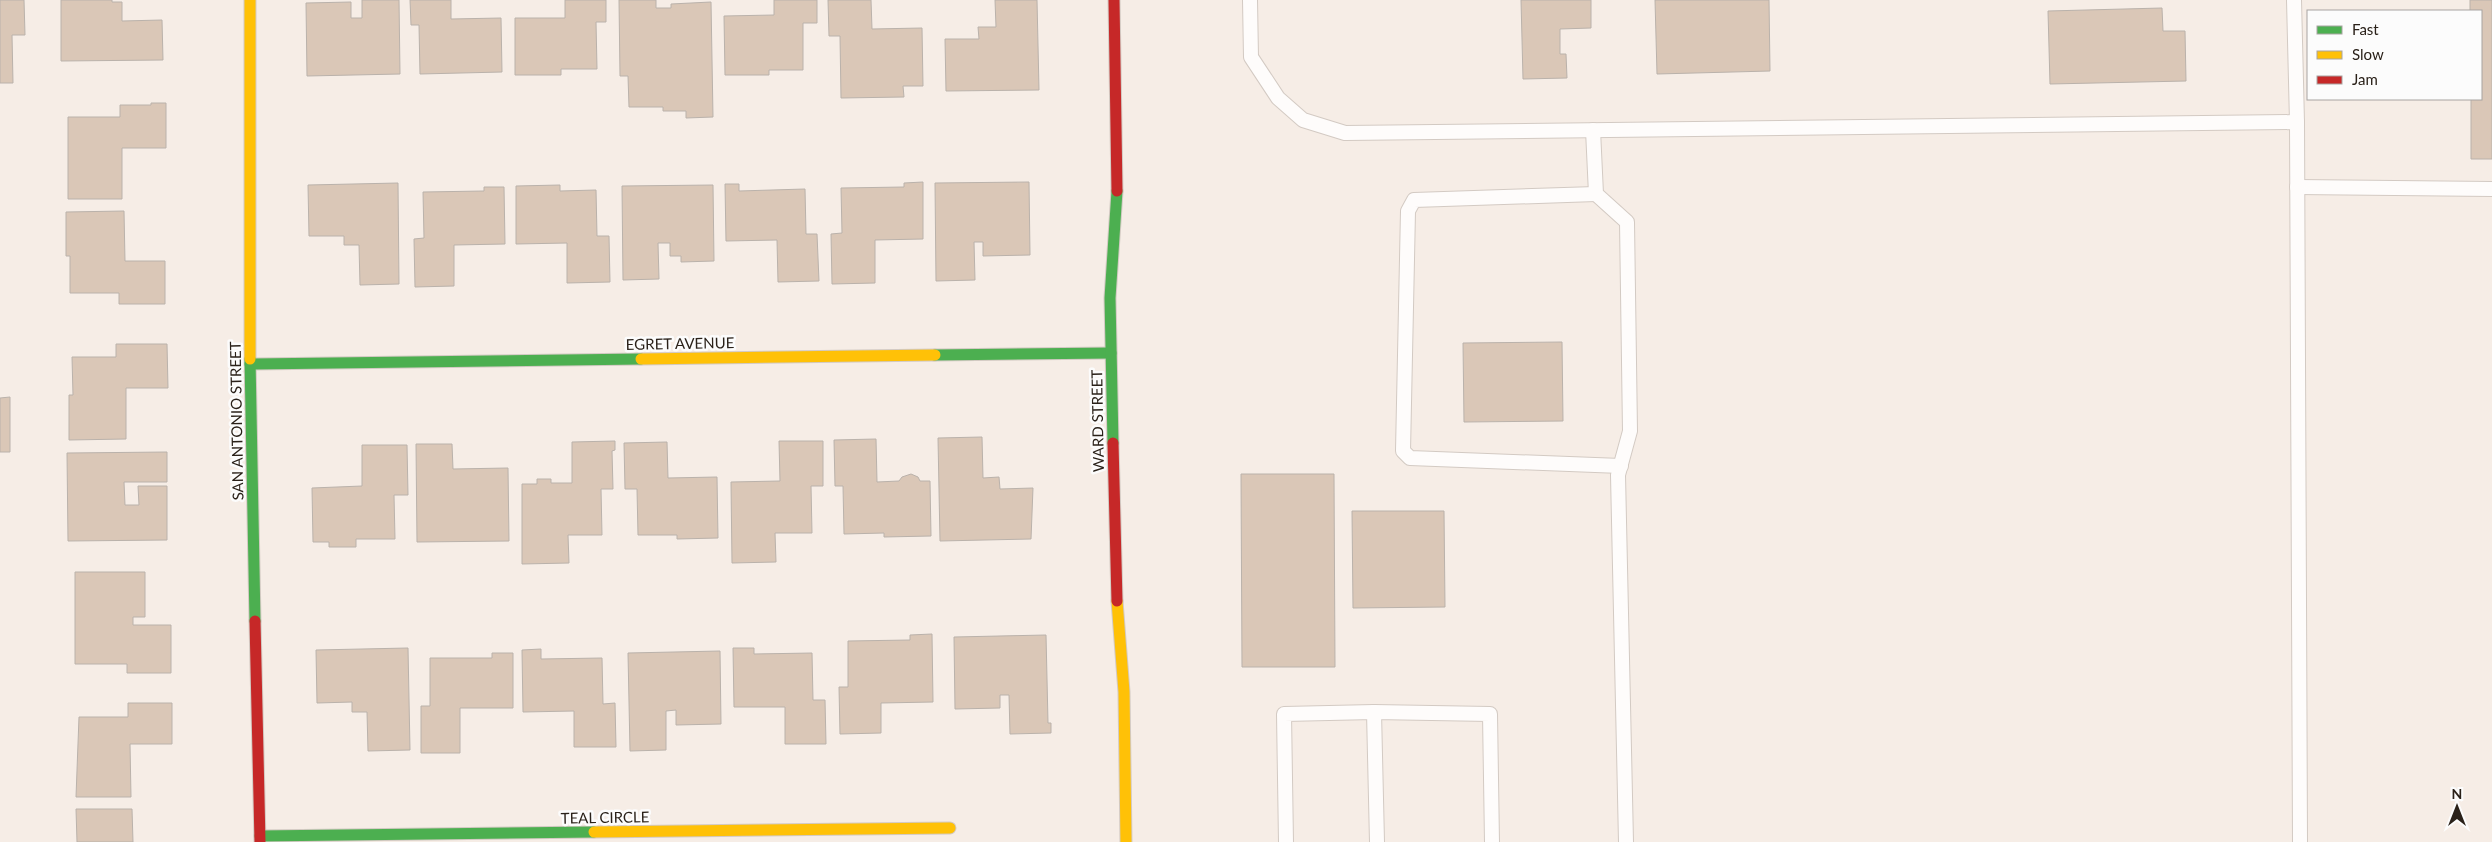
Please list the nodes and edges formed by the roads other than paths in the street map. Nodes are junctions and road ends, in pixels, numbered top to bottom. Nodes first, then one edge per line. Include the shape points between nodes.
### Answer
1 (250, 0) edge
2 (1114, 0) edge
3 (1250, 0) edge
4 (2294, 0) edge
5 (2297, 122) junction
6 (1593, 130) junction
7 (2297, 188) junction
8 (2492, 189) edge
9 (1596, 194) junction
10 (1111, 353) junction
11 (250, 364) junction
12 (1621, 466) junction
13 (1374, 712) junction
14 (950, 828) dead end
15 (260, 839) edge
16 (1126, 842) edge
17 (1286, 842) edge
18 (1378, 842) edge
19 (1492, 842) edge
20 (1626, 842) edge
21 (2300, 842) edge

1 - 11 street, SAN ANTONIO STREET
2 - 10 street, WARD STREET via 1117,192 1110,298
3 - 6 lane via 1251,57 1278,98 1303,120 1345,133
4 - 5 lane
5 - 6 lane
5 - 7 lane
6 - 9 lane
7 - 8 lane
7 - 21 lane
9 - 12 lane via 1627,222 1630,431
9 - 12 lane via 1414,200 1408,211 1403,451 1410,458
10 - 11 street, EGRET AVENUE
10 - 16 street, WARD STREET via 1117,613 1124,692
11 - 15 street, SAN ANTONIO STREET
12 - 20 lane via 1618,485
13 - 17 lane via 1284,714
13 - 18 lane
13 - 19 lane via 1490,714
14 - 15 street, TEAL CIRCLE

